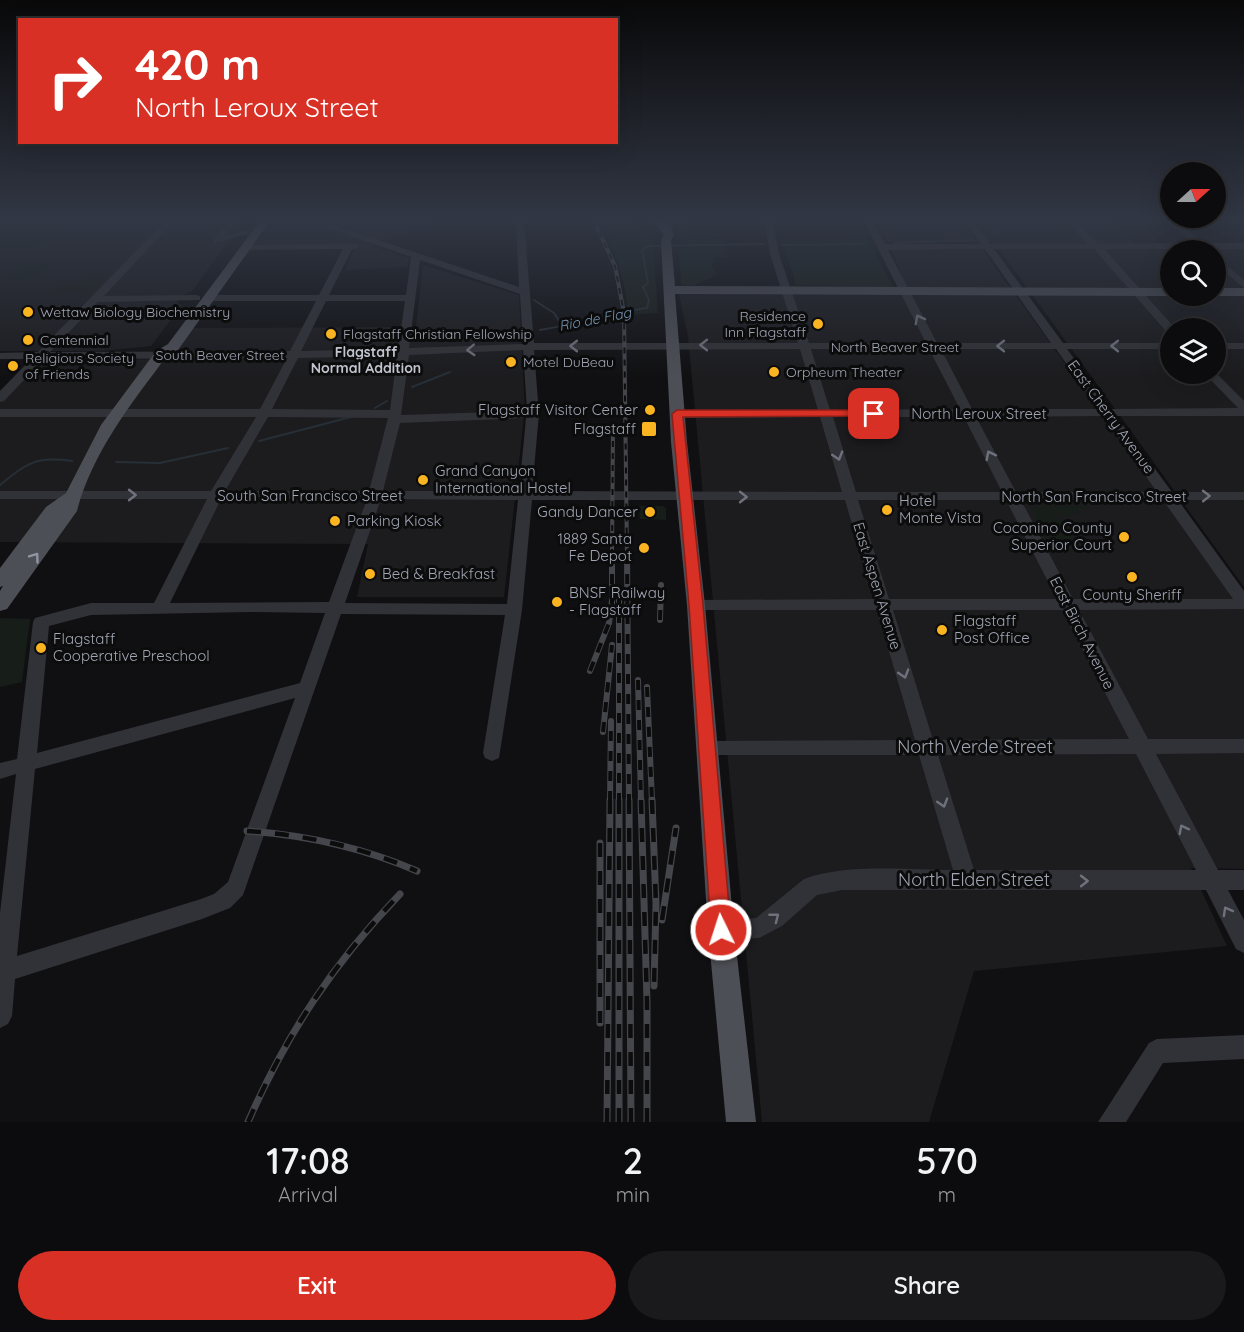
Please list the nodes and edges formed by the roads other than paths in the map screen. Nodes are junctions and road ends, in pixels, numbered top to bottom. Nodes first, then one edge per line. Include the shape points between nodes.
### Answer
1 (120, 273) edge
2 (222, 273) edge
3 (336, 273) edge
4 (414, 273) edge
5 (468, 273) edge
6 (523, 273) edge
7 (669, 273) edge
8 (783, 273) edge
9 (896, 273) edge
10 (1007, 273) edge
11 (1120, 273) edge
12 (1231, 273) edge
13 (1244, 285) edge
14 (670, 290) junction
15 (788, 291) junction
16 (524, 292) junction
17 (905, 292) junction
18 (1020, 292) junction
19 (1136, 292) junction
20 (1160, 292) edge
21 (1226, 292) edge
22 (1244, 292) edge
23 (324, 298) junction
24 (411, 298) junction
25 (96, 299) junction
26 (201, 303) junction
27 (1160, 318) edge
28 (620, 346) joint
29 (673, 346) junction
30 (933, 346) junction
31 (1059, 346) junction
32 (1160, 346) edge
33 (1226, 346) edge
34 (1244, 346) edge
35 (529, 347) junction
36 (805, 347) junction
37 (404, 353) junction
38 (161, 354) junction
39 (294, 355) junction
40 (0, 356) edge
41 (41, 356) junction
42 (1220, 384) edge
43 (0, 398) edge
44 (1244, 410) edge
45 (116, 412) junction
46 (265, 412) junction
47 (0, 413) edge
48 (1109, 413) junction
49 (533, 414) junction
50 (677, 414) junction
51 (825, 414) junction
52 (968, 414) junction
53 (395, 416) junction
54 (0, 495) edge
55 (73, 495) junction
56 (216, 495) junction
57 (375, 496) junction
58 (1244, 496) edge
59 (527, 497) junction
60 (619, 497) joint
61 (685, 497) junction
62 (1012, 497) junction
63 (1168, 497) junction
64 (850, 498) junction
65 (0, 581) edge
66 (1, 602) edge
67 (1244, 603) edge
68 (883, 604) junction
69 (696, 605) junction
70 (1068, 605) junction
71 (159, 608) junction
72 (336, 608) junction
73 (514, 610) junction
74 (306, 688) junction
75 (1141, 745) junction
76 (1244, 746) edge
77 (926, 747) junction
78 (707, 748) junction
79 (492, 753) dead end
80 (28, 763) junction
81 (0, 771) edge
82 (1244, 880) edge
83 (967, 881) junction
84 (1210, 881) junction
85 (721, 930) junction
86 (1244, 942) edge
87 (2, 973) edge
88 (0, 1016) edge
89 (1244, 1047) edge
90 (741, 1122) edge
91 (1111, 1122) edge

1 - 25 street
2 - 26 main road
3 - 23 street
4 - 24 street
5 - 16 street
6 - 16 street
7 - 14 main road
8 - 15 street, East Aspen Avenue
9 - 17 street, East Birch Avenue
10 - 18 street, East Cherry Avenue
11 - 19 street
12 - 13 street
14 - 15 main road
14 - 29 main road
15 - 17 main road
15 - 36 street, East Aspen Avenue
16 - 35 street
17 - 18 main road
30 -> 17 street, East Birch Avenue
18 - 19 main road
18 - 31 street, East Cherry Avenue
19 - 20 main road
19 - 27 street
21 - 22 main road
23 - 24 street
23 - 26 street
23 - 39 street
24 - 37 street
25 - 26 street
25 - 41 street
26 - 38 main road via 173,347
28 - 29 street, North Beaver Street
28 -> 35 street, South Beaver Street
36 -> 29 street, North Beaver Street
29 - 50 main road
31 -> 30 street, North Beaver Street
30 - 36 street, North Beaver Street
30 - 52 street, East Birch Avenue
32 -> 31 street, North Beaver Street
31 - 48 street, East Cherry Avenue
33 - 34 street
35 -> 37 street, South Beaver Street
35 - 49 street
36 - 51 street, East Aspen Avenue
37 - 39 street, South Beaver Street
37 - 53 street
38 - 39 street, South Beaver Street
38 - 41 street, South Beaver Street
38 - 45 main road
39 - 46 street
40 - 41 street, South Beaver Street
41 - 43 street
42 - 44 street
44 - 48 street, North Leroux Street
45 - 46 street
45 - 47 street
45 - 55 main road
46 - 53 street
46 - 56 street
48 - 52 street, North Leroux Street
48 - 63 street, East Cherry Avenue
49 - 53 street via 404,420
49 - 59 street
50 - 51 street, North Leroux Street
50 - 61 main road
51 - 52 street, North Leroux Street
51 -> 64 street, East Aspen Avenue
62 -> 52 street, East Birch Avenue
53 - 57 street
54 - 55 street, South San Francisco Street
55 -> 56 street, South San Francisco Street
55 - 65 main road via 52,511
66 -> 55 main road via 69,511
56 - 57 street, South San Francisco Street
56 - 71 street
57 - 59 street, South San Francisco Street
57 - 72 street
63 -> 58 street, North San Francisco Street
59 - 60 street, South San Francisco Street
59 - 73 street
60 - 61 street, North San Francisco Street
61 -> 64 street, North San Francisco Street
61 - 69 main road
62 - 63 street, North San Francisco Street
62 - 64 street, North San Francisco Street
62 - 70 street, East Birch Avenue
63 - 67 street, East Cherry Avenue
64 - 68 street, East Aspen Avenue
67 - 70 street
68 - 69 street
68 - 70 street
68 -> 77 street, East Aspen Avenue
69 - 78 main road
70 - 75 street, East Birch Avenue
71 - 72 street
71 - 80 street via 91,609 41,622
72 - 73 street
72 - 74 street
73 - 79 street
74 - 80 street
74 - 87 street via 236,888 222,901 202,909
75 - 76 street, North Verde Street
75 - 77 street, North Verde Street
84 -> 75 street, East Birch Avenue
77 - 78 street, North Verde Street
77 -> 83 street, East Aspen Avenue
78 - 85 main road
80 - 81 street
80 - 87 street
82 - 84 street, North Elden Street
83 -> 84 street, North Elden Street
85 -> 83 street, North Elden Street via 759,928 811,886 822,882
86 -> 84 street, East Birch Avenue
85 - 90 main road
87 - 88 street
89 - 91 street via 1157,1051

